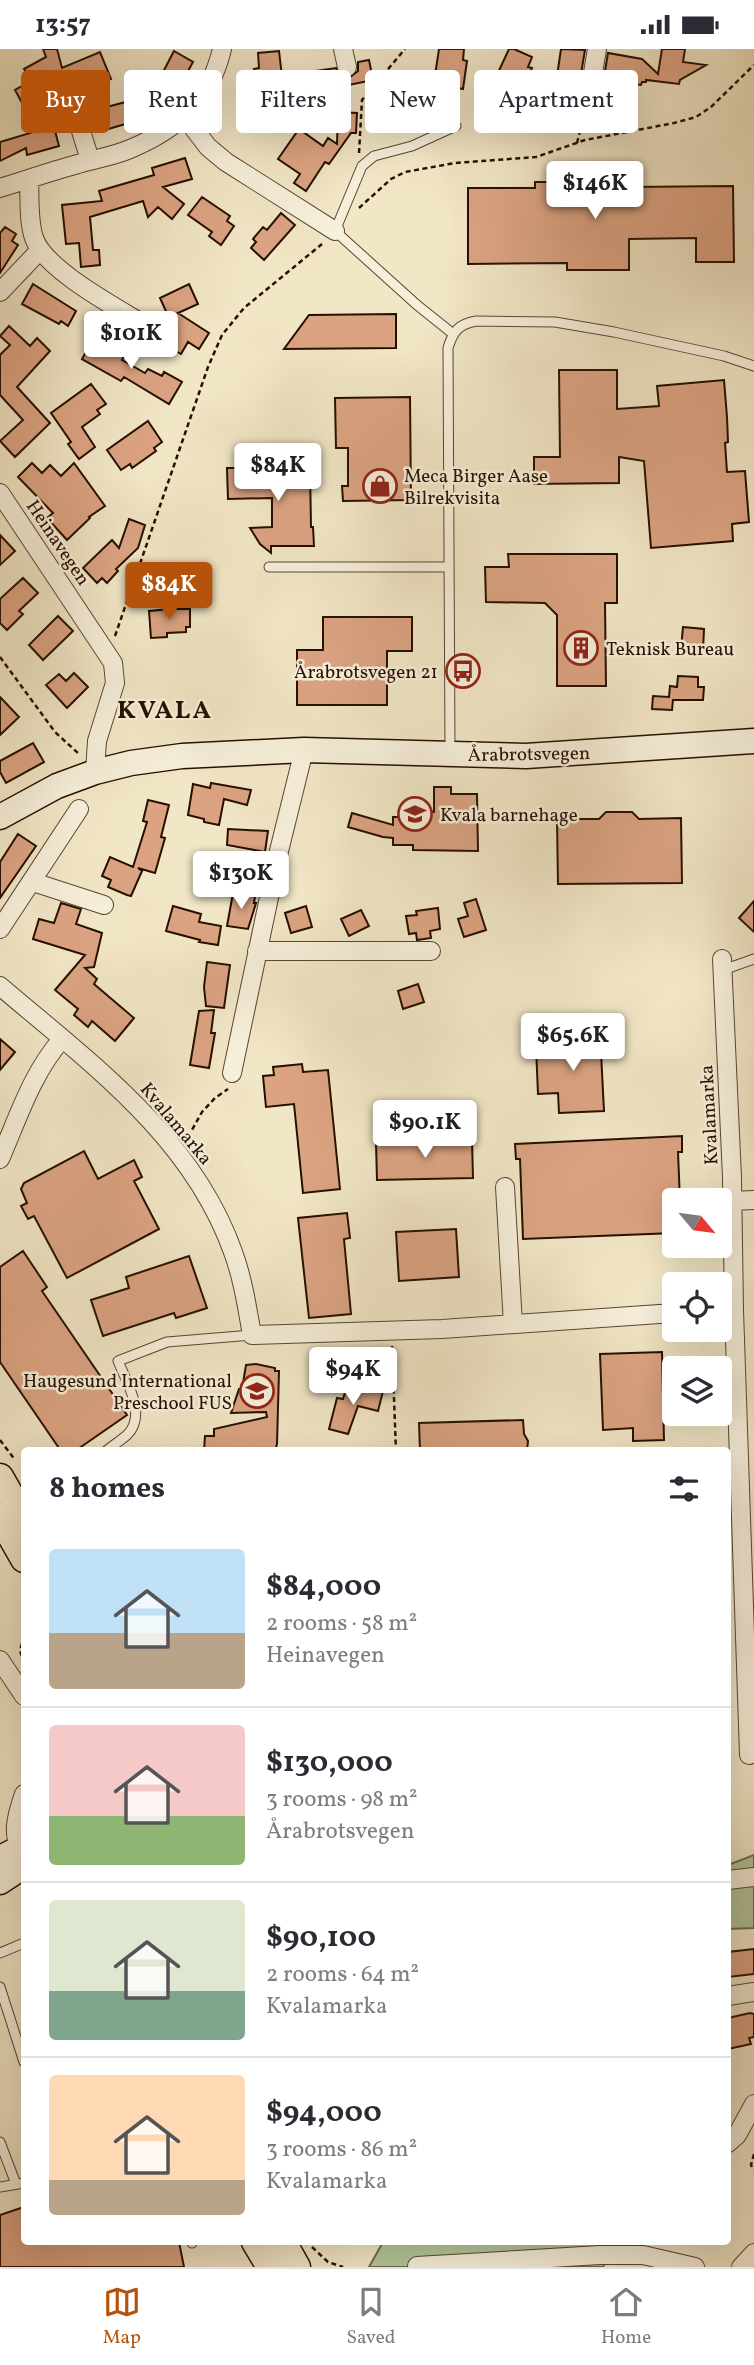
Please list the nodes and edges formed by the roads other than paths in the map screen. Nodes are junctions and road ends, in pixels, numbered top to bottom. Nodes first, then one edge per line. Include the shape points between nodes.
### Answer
1 (222, 49) edge
2 (343, 49) edge
3 (597, 49) edge
4 (347, 67) dead end
5 (215, 70) edge
6 (593, 70) edge
7 (82, 133) edge
8 (160, 133) edge
9 (197, 133) edge
10 (439, 133) edge
11 (90, 160) junction
12 (29, 179) junction
13 (0, 188) edge
14 (335, 231) junction
15 (40, 250) junction
16 (0, 292) edge
17 (153, 330) dead end
18 (452, 333) junction
19 (754, 366) edge
20 (0, 493) edge
21 (449, 567) junction
22 (268, 568) dead end
23 (754, 741) edge
24 (304, 750) junction
25 (450, 755) junction
26 (92, 773) junction
27 (79, 809) dead end
28 (0, 817) edge
29 (33, 882) junction
30 (104, 905) dead end
31 (0, 929) edge
32 (257, 951) junction
33 (431, 951) dead end
34 (754, 959) edge
35 (722, 965) joint
36 (0, 986) edge
37 (62, 1039) junction
38 (232, 1073) road end
39 (0, 1159) edge
40 (505, 1187) dead end
41 (731, 1188) edge
42 (732, 1201) edge
43 (754, 1201) edge
44 (662, 1314) edge
45 (513, 1324) junction
46 (252, 1335) junction
47 (728, 1342) edge
48 (111, 1447) edge
49 (9, 1471) edge
50 (21, 1509) edge
51 (0, 1517) edge
52 (21, 1554) edge
53 (0, 1660) edge
54 (21, 1692) edge
55 (750, 1755) dead end
56 (21, 1803) edge
57 (18, 1856) edge
58 (754, 1877) edge
59 (731, 1881) edge
60 (0, 1882) edge
61 (21, 1945) edge
62 (0, 1952) edge
63 (0, 1989) edge
64 (754, 1992) edge
65 (731, 1996) edge
66 (21, 2053) edge
67 (754, 2104) edge
68 (731, 2140) edge
69 (0, 2142) edge
70 (20, 2184) edge
71 (0, 2187) edge
72 (257, 2245) edge
73 (285, 2245) edge
74 (754, 2253) edge
75 (417, 2266) edge
76 (270, 2267) edge
77 (297, 2267) edge
78 (695, 2267) edge
79 (741, 2267) edge

1 - 5 street
2 - 4 street
3 - 6 street
7 - 11 street
8 - 11 street via 129,149
9 - 14 street via 226,162
10 - 14 lane via 374,156 362,166
11 - 12 street
12 - 13 street
12 - 15 street via 32,227
14 - 18 lane
15 - 16 street
15 - 17 street via 60,271
18 - 19 lane via 463,323 476,321 555,323 614,332
18 - 21 lane via 448,348
20 - 26 street, Heinavegen via 109,654 116,673
21 - 22 lane
21 - 25 lane
23 - 25 main road, Årabrotsvegen via 573,754
24 - 25 main road, Årabrotsvegen
24 - 26 main road, Årabrotsvegen via 182,756
24 - 32 street
26 - 28 main road, Årabrotsvegen
27 - 29 street
29 - 30 street
29 - 31 street
32 - 33 street
32 - 38 street
34 - 35 lane
35 - 41 street, Kvalamarka
36 - 37 street, Kvalamarka
37 - 39 street via 34,1078
37 - 46 street, Kvalamarka via 155,1123 205,1190 234,1253
40 - 45 street
42 - 43 street
44 - 45 street
45 - 46 street
46 - 48 lane via 167,1342 118,1361 135,1406 135,1421 129,1433
47 - 55 street, Kvalamarka
49 - 50 main road
51 - 52 main road
53 - 54 street
56 - 57 street via 15,1821
57 - 60 main road
58 - 59 street
61 - 62 lane
63 - 66 lane
64 - 65 street
67 - 68 street
69 - 70 lane
70 - 71 lane
72 - 76 main road
73 - 77 main road
74 - 79 street
75 - 78 street via 643,2255

